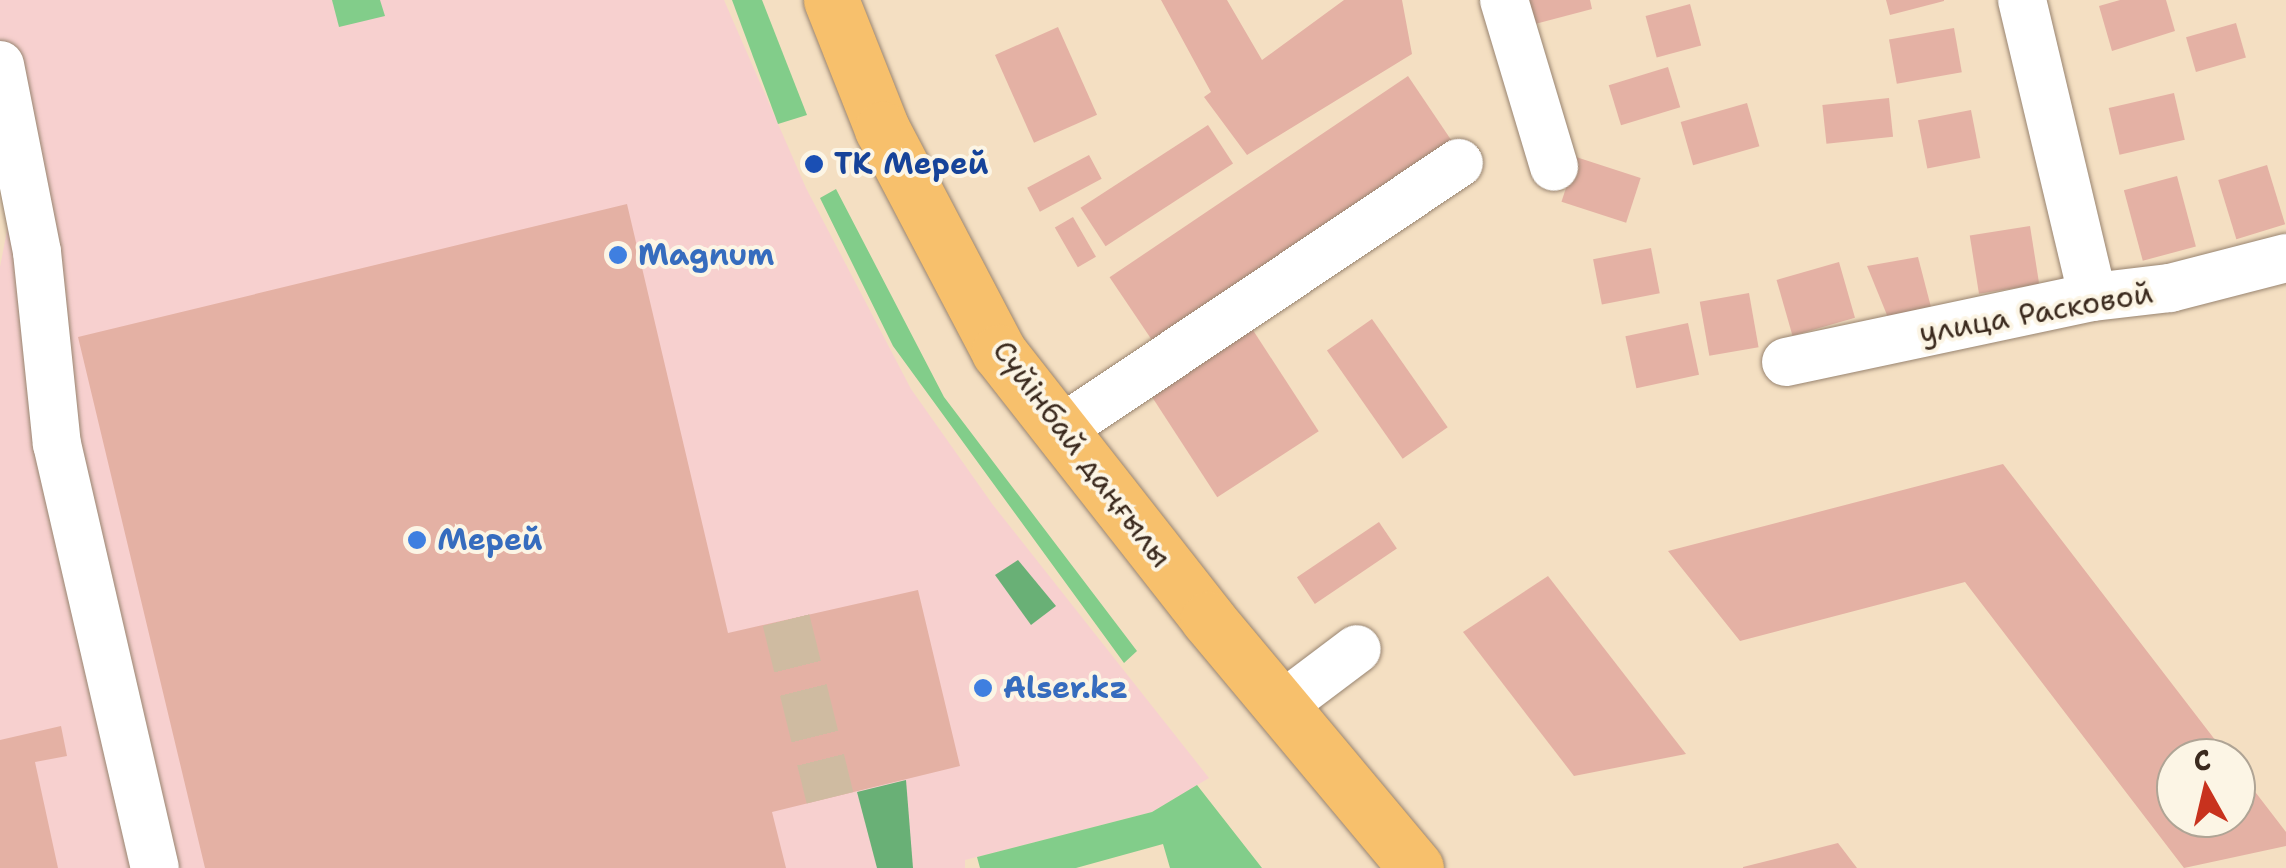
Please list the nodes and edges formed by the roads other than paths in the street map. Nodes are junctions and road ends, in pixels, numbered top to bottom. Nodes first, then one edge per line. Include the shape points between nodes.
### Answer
1 (831, 0) edge
2 (1504, 0) edge
3 (2022, 0) edge
4 (0, 65) edge
5 (1458, 163) dead end
6 (1554, 167) dead end
7 (2286, 258) edge
8 (2093, 297) junction
9 (1786, 362) dead end
10 (1060, 430) junction
11 (1357, 649) dead end
12 (1280, 707) junction
13 (1368, 816) junction
14 (155, 868) edge
15 (1400, 868) edge
16 (1416, 868) edge

1 - 10 main road, Сүйінбай даңғылы via 926,220 999,352
2 - 6 street
3 - 8 street
4 - 14 street via 37,252 57,444
5 - 10 street
7 - 8 street, улица Расковой via 2170,288
8 - 9 street, улица Расковой
10 - 12 main road, Сүйінбай даңғылы
11 - 12 street
12 - 13 main road, Сүйінбай даңғылы
13 - 15 main road, Сүйінбай даңғылы
13 - 16 main road, Сүйінбай даңғылы

